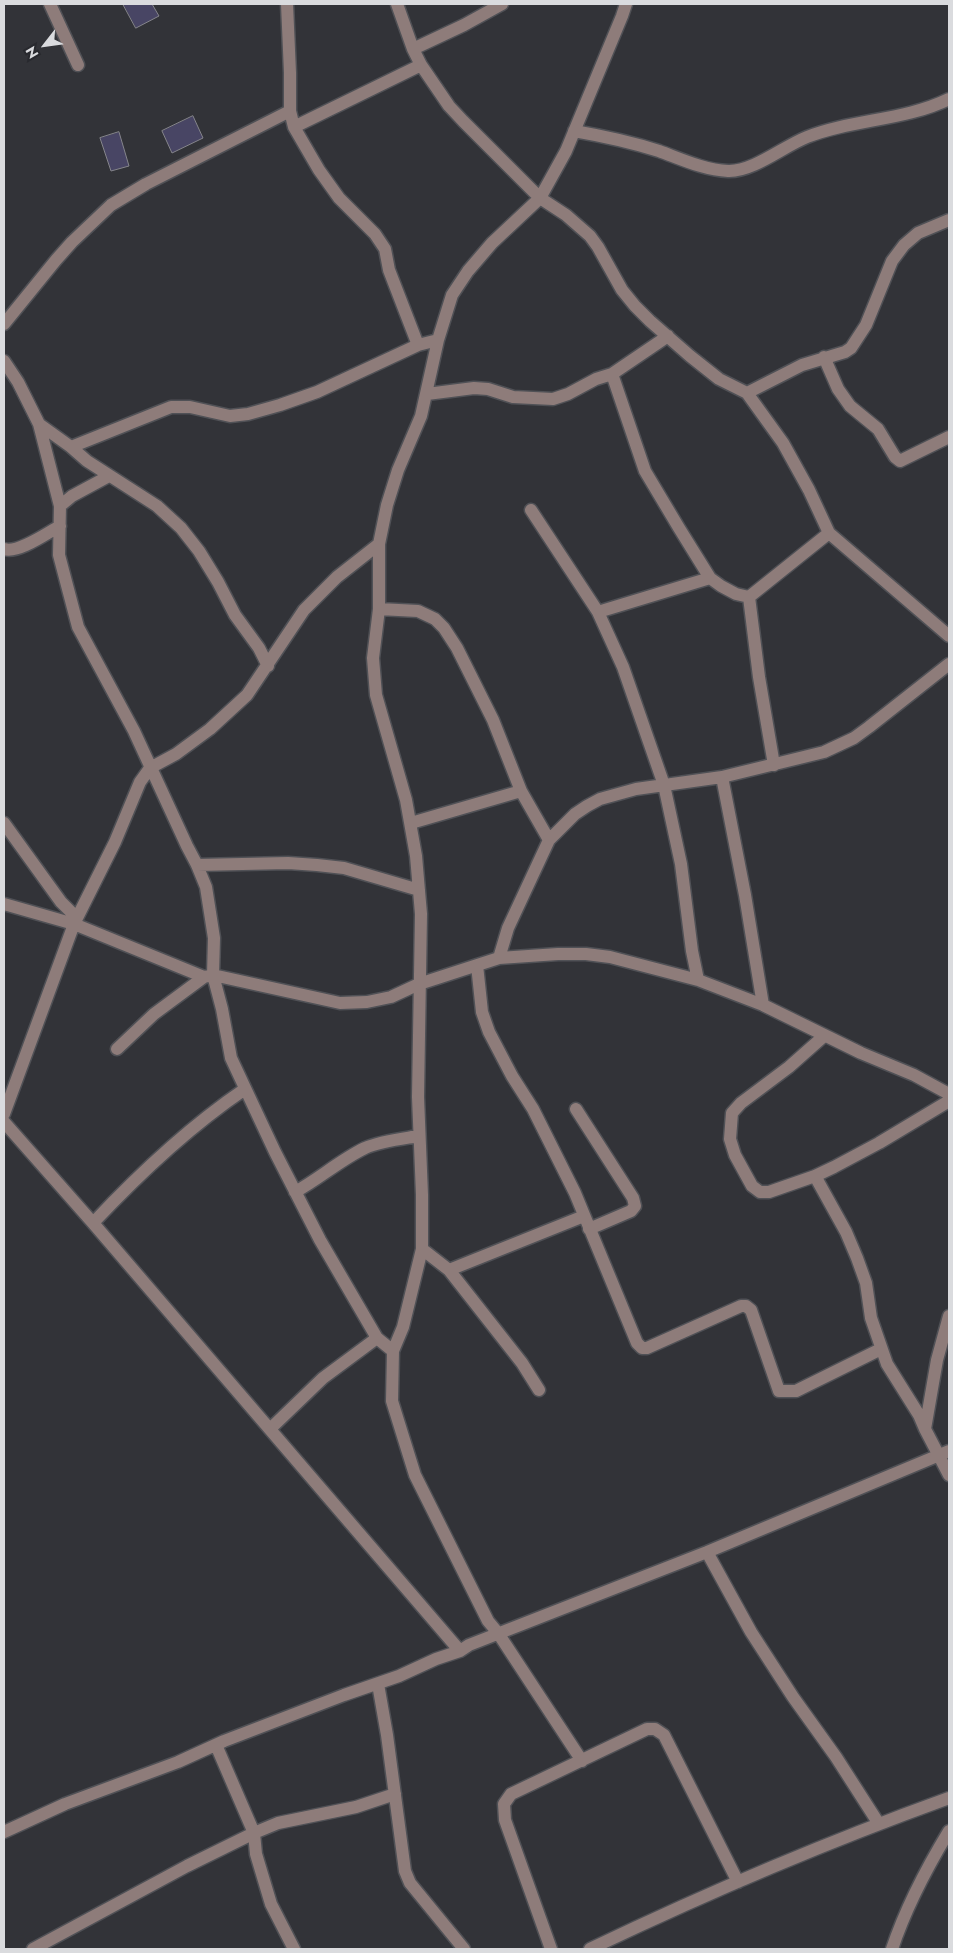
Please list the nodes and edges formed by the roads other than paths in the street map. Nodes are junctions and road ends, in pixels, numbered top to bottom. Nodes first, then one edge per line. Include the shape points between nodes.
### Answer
1 (50, 4) edge
2 (287, 4) edge
3 (397, 4) edge
4 (502, 4) edge
5 (626, 4) edge
6 (413, 49) junction
7 (78, 65) dead end
8 (421, 65) junction
9 (949, 99) edge
10 (290, 111) junction
11 (294, 127) junction
12 (574, 131) junction
13 (540, 198) junction
14 (949, 220) edge
15 (4, 324) edge
16 (668, 336) junction
17 (438, 340) junction
18 (418, 345) junction
19 (824, 358) junction
20 (4, 361) edge
21 (612, 374) junction
22 (746, 393) junction
23 (427, 394) junction
24 (39, 424) junction
25 (949, 437) edge
26 (71, 447) junction
27 (110, 476) junction
28 (60, 506) junction
29 (531, 510) dead end
30 (60, 526) junction
31 (829, 533) junction
32 (379, 544) junction
33 (4, 549) edge
34 (710, 578) junction
35 (749, 597) junction
36 (379, 609) junction
37 (598, 612) junction
38 (949, 636) edge
39 (949, 664) edge
40 (268, 666) junction
41 (774, 766) junction
42 (150, 768) junction
43 (722, 777) junction
44 (664, 785) junction
45 (520, 791) junction
46 (4, 823) edge
47 (411, 823) junction
48 (549, 840) junction
49 (197, 865) junction
50 (419, 890) junction
51 (4, 904) edge
52 (76, 921) junction
53 (499, 958) junction
54 (477, 965) junction
55 (208, 976) junction
56 (698, 980) junction
57 (419, 984) junction
58 (763, 1005) junction
59 (824, 1036) junction
60 (116, 1050) dead end
61 (244, 1089) junction
62 (949, 1094) edge
63 (949, 1101) edge
64 (576, 1109) dead end
65 (4, 1114) edge
66 (4, 1122) edge
67 (419, 1136) junction
68 (815, 1176) junction
69 (295, 1192) junction
70 (584, 1216) junction
71 (93, 1223) junction
72 (588, 1229) junction
73 (422, 1249) junction
74 (449, 1270) junction
75 (949, 1316) edge
76 (377, 1338) junction
77 (881, 1349) junction
78 (393, 1351) junction
79 (539, 1390) dead end
80 (270, 1429) junction
81 (925, 1429) junction
82 (944, 1453) edge
83 (949, 1475) edge
84 (707, 1552) junction
85 (498, 1633) junction
86 (460, 1651) junction
87 (378, 1684) junction
88 (216, 1745) junction
89 (582, 1761) junction
90 (394, 1794) junction
91 (949, 1798) edge
92 (879, 1824) junction
93 (949, 1830) edge
94 (4, 1832) edge
95 (254, 1833) junction
96 (738, 1882) junction
97 (33, 1949) edge
98 (294, 1949) edge
99 (464, 1949) edge
100 (551, 1949) edge
101 (590, 1949) edge
102 (892, 1949) edge

1 - 7 street
2 - 10 street
3 - 6 street
4 - 6 street
5 - 12 street
6 - 8 street
8 - 11 street
8 - 13 street via 463,121
9 - 12 street via 928,109 837,127 806,137 747,168 729,171 612,138
10 - 11 street
10 - 15 street via 146,184 112,205 72,242
11 - 18 street via 339,198 375,234 385,249 392,278
12 - 13 street
13 - 16 street via 590,236 614,278 635,306
13 - 17 street via 492,243 468,271 452,295
14 - 19 street via 918,233 904,245 892,261 852,348
16 - 21 street
16 - 22 street via 720,379
17 - 18 street
17 - 23 street
18 - 26 street via 317,392 280,405 230,416 190,407 171,407
19 - 22 street via 802,365
19 - 25 street via 838,390 850,406 878,429 894,457 900,461
20 - 24 street
21 - 23 street via 553,399 513,397 474,388
21 - 34 street via 646,471
22 - 31 street via 783,443
23 - 32 street via 386,505
24 - 26 street
24 - 28 street
26 - 27 street
27 - 28 street
27 - 40 street via 157,506 181,528 218,582
28 - 30 street
29 - 37 street
30 - 33 street via 21,547
30 - 42 street via 59,555 78,627
31 - 35 street
31 - 38 street
32 - 36 street
32 - 40 street via 314,599
34 - 35 street via 736,594
34 - 37 street
35 - 41 street
36 - 45 street via 418,611 435,619 444,628 493,720
36 - 47 street via 374,658 376,694
37 - 44 street via 623,667
39 - 41 street via 854,738 824,752
40 - 42 street via 248,695 210,729
41 - 43 street
42 - 49 street
42 - 52 street via 140,782
43 - 44 street
43 - 58 street
44 - 48 street via 600,799 575,814
44 - 56 street via 681,864
45 - 47 street
45 - 48 street
46 - 52 street
47 - 50 street
48 - 53 street via 508,928
49 - 50 street via 288,863 344,868
49 - 55 street via 206,888 214,938
50 - 57 street
51 - 52 street
52 - 55 street
52 - 65 street
53 - 54 street
53 - 56 street via 586,954 610,957
54 - 57 street
54 - 70 street via 482,1012 489,1032 533,1109
55 - 57 street via 340,1003 391,997
55 - 60 street via 154,1014
55 - 61 street via 222,1009 231,1058
56 - 58 street
57 - 67 street
58 - 59 street
59 - 62 street via 914,1075
59 - 68 street via 734,1109 730,1124 735,1155 752,1186 760,1192 770,1192
61 - 69 street
61 - 71 street via 155,1161
63 - 68 street
64 - 72 street via 633,1198 634,1206 631,1211
66 - 71 street
67 - 69 street via 366,1148
67 - 73 street
68 - 77 street via 857,1258
69 - 76 street
70 - 72 street
70 - 74 street
71 - 80 street
72 - 77 street via 642,1348 746,1306 751,1310 780,1391 796,1391
73 - 74 street
73 - 78 street via 403,1327
74 - 79 street via 522,1363
75 - 81 street via 937,1360
76 - 78 street
76 - 80 street via 323,1378
77 - 81 street
78 - 85 street via 392,1401 415,1475 488,1621
80 - 86 street
81 - 82 street
82 - 83 street
82 - 84 street
84 - 85 street
84 - 92 street via 751,1632
85 - 86 street
85 - 89 street
86 - 87 street
87 - 88 street
87 - 90 street
88 - 94 street via 64,1804
88 - 95 street
89 - 96 street via 647,1729 655,1729 664,1735
89 - 100 street via 511,1794 504,1804 505,1820
90 - 95 street via 356,1807 278,1823
90 - 99 street via 410,1883
91 - 92 street
92 - 96 street
93 - 102 street via 926,1868
95 - 97 street
95 - 98 street via 256,1854 271,1904
96 - 101 street

